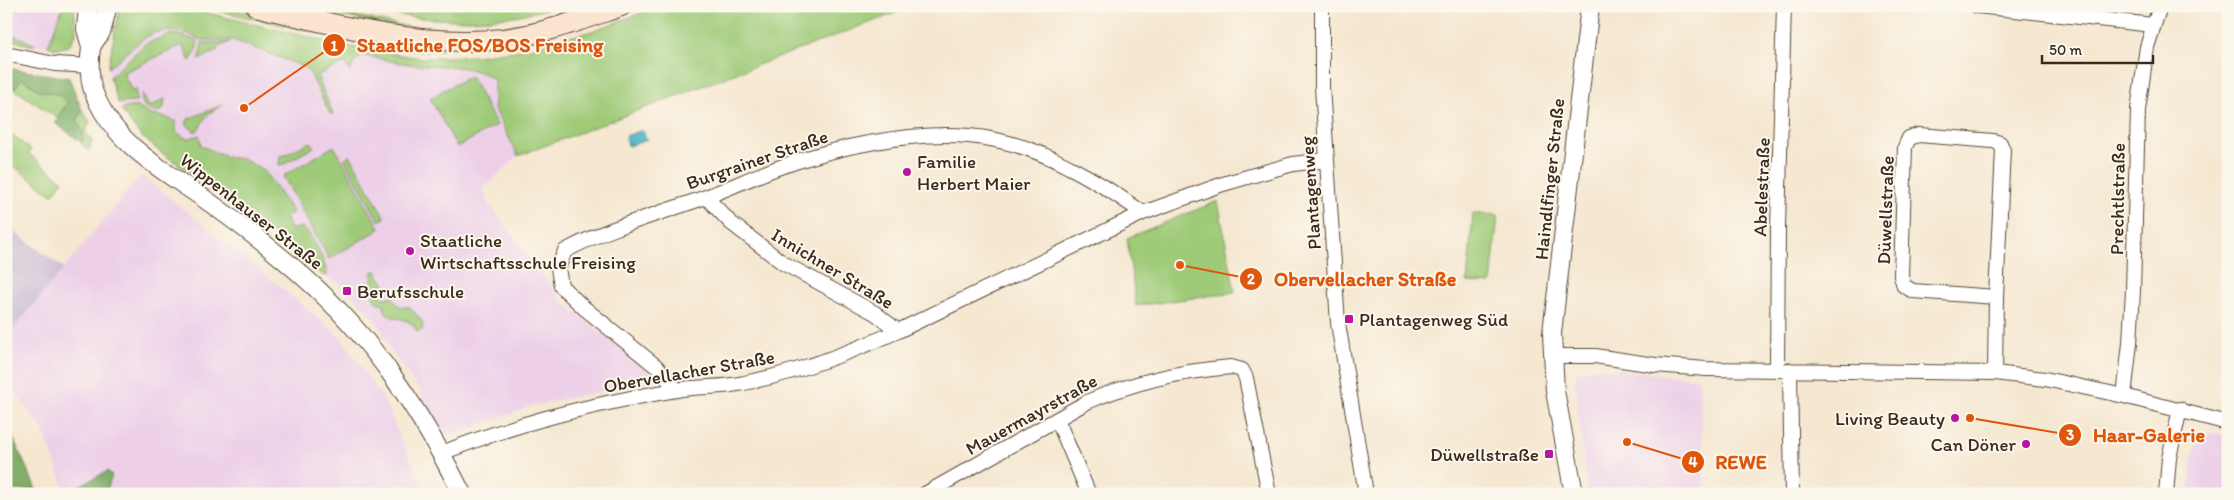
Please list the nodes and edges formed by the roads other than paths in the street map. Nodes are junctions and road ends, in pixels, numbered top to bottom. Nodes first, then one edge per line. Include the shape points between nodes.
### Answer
1 (88, 6) edge
2 (108, 6) edge
3 (256, 6) edge
4 (621, 6) edge
5 (1322, 6) edge
6 (1590, 6) edge
7 (1784, 6) edge
8 (1977, 6) edge
9 (2160, 6) edge
10 (2153, 25) junction
11 (91, 47) junction
12 (6, 54) edge
13 (91, 66) junction
14 (1326, 160) junction
15 (706, 197) junction
16 (1143, 213) junction
17 (1996, 297) junction
18 (898, 331) junction
19 (1552, 356) junction
20 (1784, 369) junction
21 (1995, 373) junction
22 (677, 390) junction
23 (2124, 396) junction
24 (2180, 409) junction
25 (1058, 419) junction
26 (2228, 423) edge
27 (442, 453) junction
28 (462, 494) edge
29 (925, 494) edge
30 (1089, 494) edge
31 (1269, 494) edge
32 (1366, 494) edge
33 (1574, 494) edge
34 (1792, 494) edge
35 (2166, 494) edge

1 - 11 street via 86,29
2 - 11 street, Wippenhauser Straße via 101,31
3 - 4 main road via 370,32 428,40 469,41 544,31
5 - 14 street, Plantagenweg
6 - 19 street, Haindlfinger Straße
7 - 20 street, Abelestraße via 1778,227
8 - 10 street
9 - 10 street, Prechtlstraße
10 - 23 street, Prechtlstraße via 2138,110 2134,290
11 - 13 street, Wippenhauser Straße
12 - 13 street via 55,64
13 - 27 street, Wippenhauser Straße via 94,94 120,136 248,231 320,292 388,368
14 - 16 street, Obervellacher Straße via 1293,164 1222,184
14 - 32 street, Plantagenweg via 1338,323
15 - 16 street, Burgrainer Straße via 784,166 847,148 926,137 969,136 1011,144 1062,163 1096,181
15 - 18 street, Innichner Straße via 731,223 783,263 874,313
15 - 22 street, Burgrainer Straße via 584,241 565,251 558,268 561,286 657,367
16 - 18 street, Obervellacher Straße
17 - 17 street, Düwellstraße via 1913,291 1904,286 1901,276 1905,156 1909,138 1919,135 2000,143 2003,150
17 - 21 street, Düwellstraße
18 - 22 street, Obervellacher Straße via 809,365 743,384
19 - 20 street via 1595,356 1706,369
19 - 33 street, Haindlfinger Straße via 1554,391
20 - 21 street
20 - 34 street, Abelestraße
21 - 23 street via 2045,379
22 - 27 street, Obervellacher Straße via 538,420
23 - 24 street
24 - 26 street
24 - 35 street via 2169,458
25 - 29 street, Mauermayrstraße
25 - 30 street
25 - 31 street, Mauermayrstraße via 1087,402 1132,385 1176,374 1238,368 1246,378
27 - 28 street, Wippenhauser Straße

